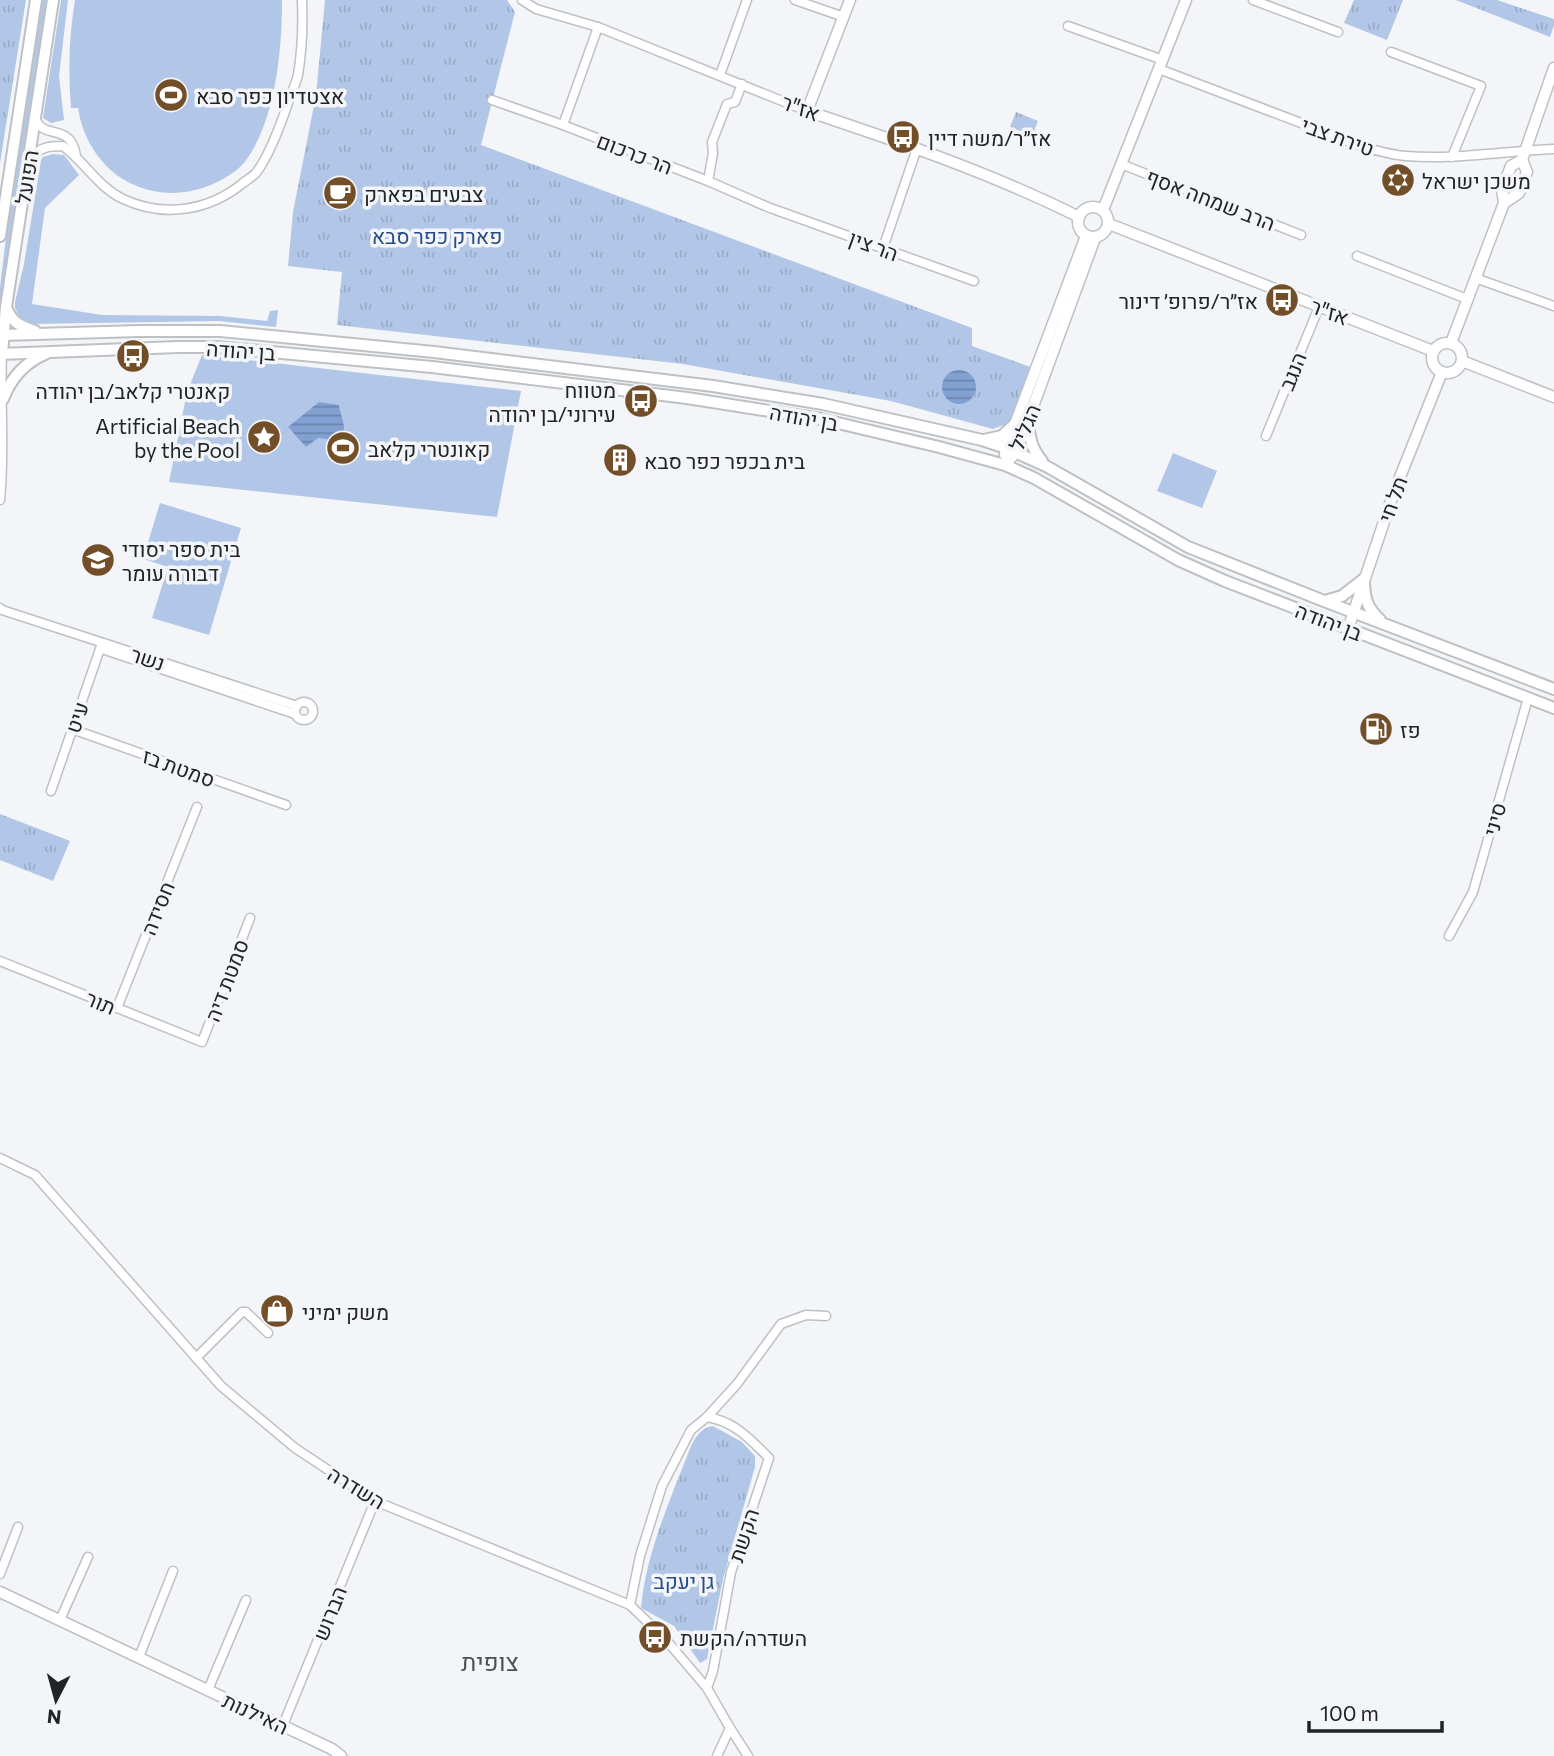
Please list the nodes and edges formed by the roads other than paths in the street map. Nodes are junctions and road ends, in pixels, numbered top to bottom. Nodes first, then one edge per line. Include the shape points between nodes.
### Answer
1 (36, 0) edge
2 (53, 0) edge
3 (302, 0) edge
4 (522, 0) edge
5 (747, 0) edge
6 (795, 0) edge
7 (850, 0) edge
8 (1186, 0) edge
9 (1253, 0) edge
10 (844, 17) junction
11 (1068, 26) dead end
12 (598, 27) junction
13 (1338, 32) dead end
14 (1391, 52) dead end
15 (1161, 65) junction
16 (1554, 68) edge
17 (720, 75) junction
18 (742, 84) junction
19 (492, 100) dead end
20 (807, 111) junction
21 (35, 115) junction
22 (563, 125) junction
23 (917, 148) junction
24 (1554, 149) edge
25 (1524, 155) junction
26 (76, 156) junction
27 (1452, 157) junction
28 (1121, 164) junction
29 (26, 177) junction
30 (708, 181) junction
31 (1504, 203) junction
32 (1103, 210) junction
33 (1079, 217) junction
34 (1109, 224) junction
35 (1301, 234) dead end
36 (0, 236) edge
37 (1091, 237) junction
38 (883, 248) junction
39 (1357, 256) dead end
40 (1475, 278) junction
41 (974, 281) dead end
42 (1467, 299) junction
43 (1319, 306) junction
44 (1554, 306) edge
45 (6, 307) junction
46 (1, 335) edge
47 (48, 335) junction
48 (1451, 343) junction
49 (1433, 351) junction
50 (50, 352) junction
51 (1, 354) edge
52 (1462, 361) junction
53 (1442, 372) junction
54 (1554, 397) edge
55 (3, 399) junction
56 (1028, 420) junction
57 (1015, 424) junction
58 (1266, 436) dead end
59 (982, 440) junction
60 (1011, 449) junction
61 (1005, 465) junction
62 (1046, 466) junction
63 (0, 500) edge
64 (1364, 579) junction
65 (1324, 601) junction
66 (0, 608) edge
67 (1353, 612) junction
68 (0, 615) edge
69 (1385, 624) junction
70 (1348, 629) junction
71 (101, 646) junction
72 (1554, 689) edge
73 (1528, 698) junction
74 (1554, 708) edge
75 (296, 710) dead end
76 (72, 729) junction
77 (51, 791) dead end
78 (286, 805) dead end
79 (197, 807) dead end
80 (250, 918) dead end
81 (1449, 936) dead end
82 (0, 961) edge
83 (117, 1008) junction
84 (202, 1042) joint
85 (0, 1158) edge
86 (826, 1316) dead end
87 (268, 1333) dead end
88 (196, 1358) junction
89 (707, 1417) junction
90 (375, 1501) junction
91 (18, 1527) dead end
92 (88, 1557) dead end
93 (173, 1571) dead end
94 (0, 1574) edge
95 (0, 1592) edge
96 (246, 1600) dead end
97 (629, 1605) junction
98 (60, 1620) junction
99 (139, 1657) junction
100 (707, 1688) junction
101 (208, 1690) junction
102 (283, 1725) junction
103 (730, 1728) junction
104 (341, 1756) edge
105 (717, 1756) edge
106 (748, 1756) edge

1 - 36 main road, הפועל
2 - 21 main road, הפועל
3 - 26 street via 298,76 255,173 232,192 185,210 144,206 109,190
4 - 12 street, אז"ר via 536,9
5 - 17 street
6 - 10 street
7 - 10 street
8 - 15 street
9 - 13 street
10 - 20 street
11 - 15 street, טירת צבי
12 - 17 street, אז"ר
12 - 22 street
14 - 27 street via 1481,86
15 - 27 street, טירת צבי via 1364,147 1405,156
15 - 28 street
16 - 25 street
17 - 18 street, אז"ר
18 - 20 street, אז"ר
18 - 30 street via 735,102 727,104 712,142
19 - 22 street, הר כרכום
20 - 23 street, אז"ר
21 - 26 street via 42,129 66,136
21 - 29 main road, הפועל
22 - 30 street, הר כרכום
23 - 33 street, אז"ר
23 - 38 street
24 - 25 street, טירת צבי
25 - 27 street, טירת צבי
25 - 31 street via 1511,166 1502,189
25 - 31 street via 1527,172 1519,193
26 - 29 street via 63,146 44,148 32,157
28 - 32 street
28 - 35 street, הרב שמחה אסף
29 - 45 main road, הפועל
30 - 38 street, הר צין via 771,209
31 - 40 street
32 - 33 street via 1089,208
32 - 34 street
33 - 37 street via 1078,226
34 - 37 street via 1103,235
34 - 43 street, אז"ר
37 - 56 street, הגליל
37 - 57 street, הגליל
38 - 41 street, הר צין
39 - 42 street
40 - 42 street
40 - 44 street
42 - 48 street
43 - 49 street, אז"ר
43 - 58 street, הנגב
45 - 46 main road, הפועל
45 - 47 main road via 20,327
46 - 47 main road, בן יהודה
46 - 51 main road, הפועל
47 - 59 main road, בן יהודה via 220,331 433,352 713,386 823,404
48 - 49 street via 1440,344
48 - 52 street via 1458,347
49 - 53 street via 1432,362
50 - 51 main road, בן יהודה
50 - 55 main road via 15,375
50 - 61 main road, בן יהודה via 218,347 432,367 821,419
51 - 55 street
52 - 53 street via 1453,372
52 - 54 street
53 - 64 street, תל חי
55 - 63 street
56 - 60 street, הגליל
56 - 62 main road via 1034,452
57 - 59 main road via 1002,436
57 - 60 street, הגליל
59 - 60 main road, בן יהודה
60 - 61 street, הגליל
60 - 62 main road, בן יהודה
61 - 70 main road, בן יהודה via 1178,560
62 - 65 main road, בן יהודה via 1188,547
64 - 65 main road via 1342,596
64 - 67 street, תל חי
64 - 69 main road via 1367,604
65 - 67 main road, בן יהודה
66 - 71 street, נשר
67 - 69 main road, בן יהודה
67 - 70 street, תל חי
68 - 71 street, נשר
69 - 72 main road, בן יהודה
70 - 73 main road, בן יהודה
71 - 75 street, נשר
71 - 76 street, עיט
73 - 74 main road, בן יהודה
73 - 81 street, סיני via 1473,892
76 - 77 street, עיט
76 - 78 street, סמטת בז
79 - 83 street, חסידה
80 - 84 street, סמטת דיה
82 - 83 street, תור
83 - 84 street, תור
85 - 88 street, השדרה via 35,1175
86 - 89 street via 806,1315 781,1324
87 - 88 street via 242,1312
88 - 90 street, השדרה via 221,1386 295,1448
89 - 97 street via 691,1430 662,1486
89 - 100 street, הקשת via 742,1431 769,1458 731,1572
90 - 97 street, השדרה
90 - 102 street, הברוש
91 - 94 street
92 - 98 street
93 - 99 street
95 - 98 street, האילנות
96 - 101 street, האילנות
97 - 100 street, השדרה
98 - 99 street, האילנות
99 - 101 street, האילנות
100 - 103 street, השדרה
101 - 102 street, האילנות
102 - 104 street, האילנות
103 - 105 street
103 - 106 street, השדרה

